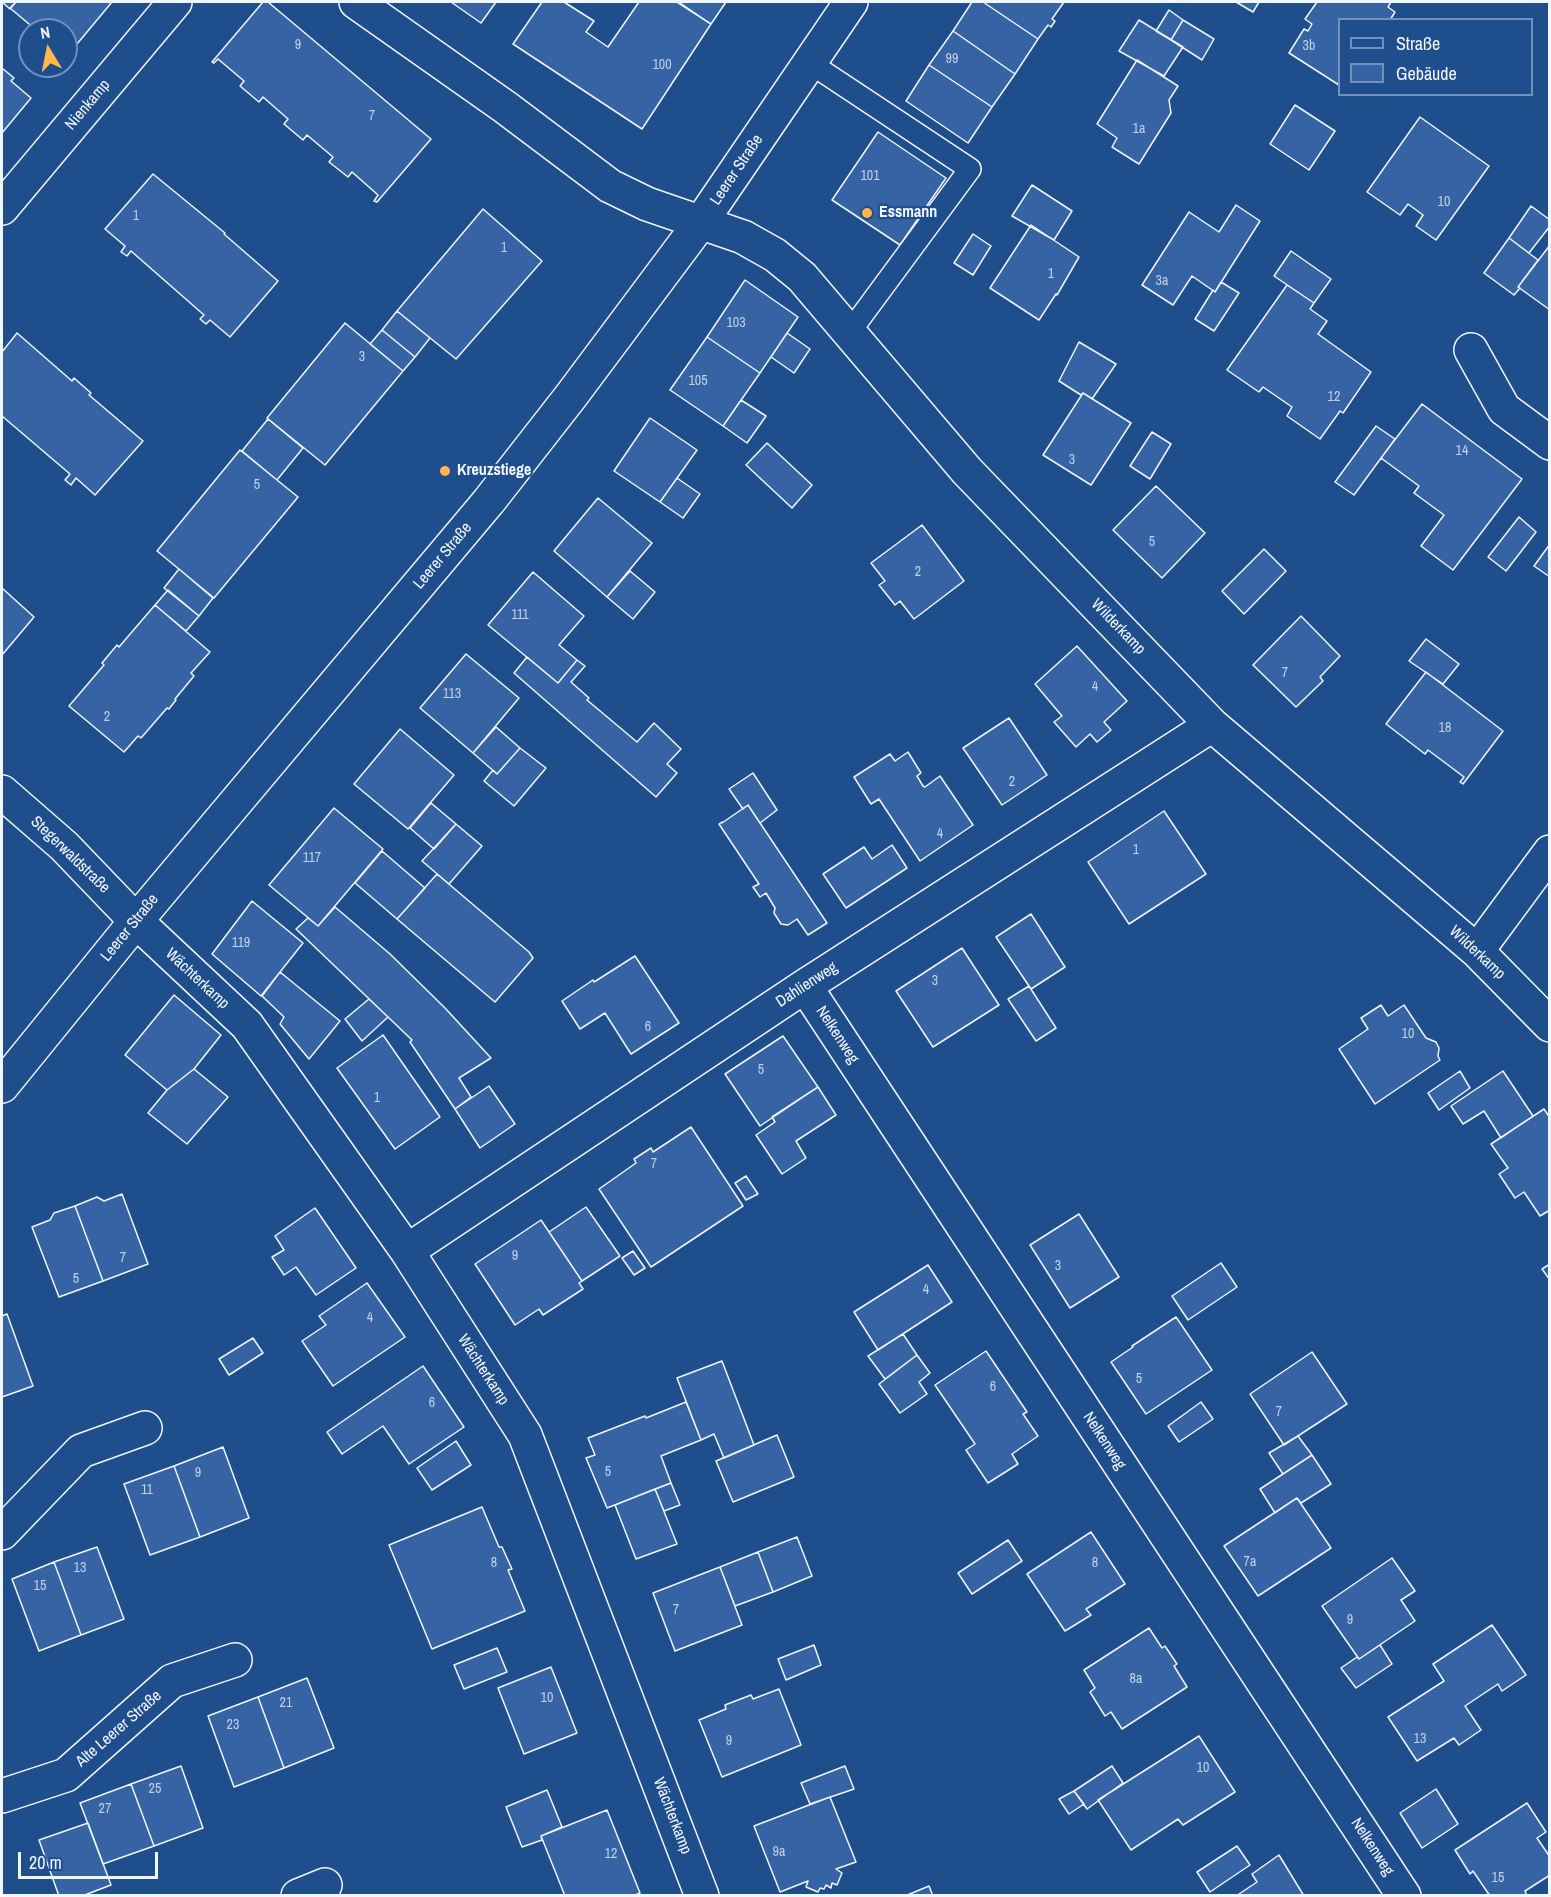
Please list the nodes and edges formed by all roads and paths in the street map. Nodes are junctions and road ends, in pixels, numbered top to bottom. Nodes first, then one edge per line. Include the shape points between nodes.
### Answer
1 (175, 2) edge
2 (356, 2) edge
3 (852, 2) edge
4 (810, 63) junction
5 (2, 208) edge
6 (701, 222) junction
7 (849, 333) junction
8 (1471, 350) dead end
9 (1550, 443) edge
10 (1212, 724) junction
11 (2, 792) edge
12 (1550, 852) edge
13 (136, 921) junction
14 (1478, 951) junction
15 (805, 986) junction
16 (1550, 1025) edge
17 (2, 1086) edge
18 (407, 1251) junction
19 (145, 1428) dead end
20 (2, 1533) edge
21 (235, 1660) dead end
22 (2, 1796) edge
23 (702, 1896) edge
24 (1404, 1896) edge

1 - 5 street, Nienkamp
2 - 6 street via 610,186 646,204
3 - 4 street, Leerer Straße
4 - 6 street, Leerer Straße
4 - 7 lane via 970,169
6 - 7 street, Wilderkamp via 743,237 775,255 802,278
6 - 13 street, Leerer Straße via 489,501
7 - 10 street, Wilderkamp via 967,471
8 - 9 street via 1504,409
10 - 14 street, Wilderkamp
10 - 15 street, Dahlienweg
11 - 13 street, Stegerwaldstraße via 64,846
12 - 14 street
13 - 17 street, Leerer Straße
13 - 18 street, Wächterkamp via 247,1025
14 - 16 street, Wilderkamp
15 - 18 street, Dahlienweg
15 - 24 street, Nelkenweg
18 - 23 street, Wächterkamp via 525,1436
19 - 20 street via 81,1451
21 - 22 street, Alte Leerer Straße via 172,1681 66,1775

